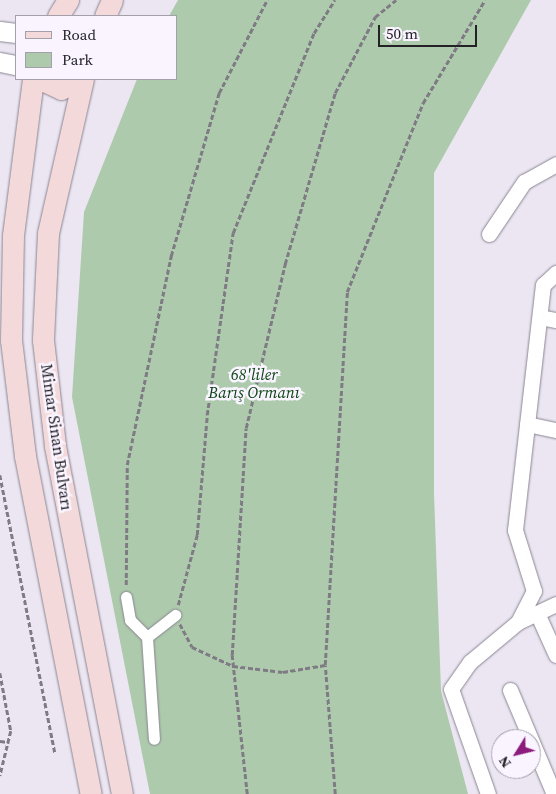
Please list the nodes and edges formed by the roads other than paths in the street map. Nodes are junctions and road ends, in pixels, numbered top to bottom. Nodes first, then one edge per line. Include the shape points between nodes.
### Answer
1 (68, 0) edge
2 (112, 0) edge
3 (59, 15) edge
4 (105, 15) edge
5 (0, 31) edge
6 (15, 33) edge
7 (0, 62) edge
8 (15, 66) edge
9 (33, 80) edge
10 (42, 80) edge
11 (80, 80) edge
12 (82, 80) edge
13 (556, 164) edge
14 (489, 234) dead end
15 (556, 273) edge
16 (540, 318) junction
17 (556, 320) edge
18 (527, 424) junction
19 (556, 430) edge
20 (126, 597) road end
21 (556, 604) edge
22 (537, 613) junction
23 (175, 615) road end
24 (518, 622) junction
25 (147, 637) junction
26 (556, 655) edge
27 (510, 690) dead end
28 (154, 739) dead end
29 (91, 794) edge
30 (122, 794) edge
31 (488, 794) edge
32 (554, 794) edge

1 - 3 main road
2 - 4 main road
5 - 6 street
7 - 8 street
9 - 29 main road, Mimar Sinan Bulvarı via 12,234 11,340 25,456
10 - 11 main road via 61,89
12 - 30 main road, Mimar Sinan Bulvarı via 48,233 44,340 55,446
13 - 14 street via 524,182
15 - 16 street via 543,285
16 - 17 street
16 - 18 street
18 - 19 street
18 - 24 street via 515,530 534,590
20 - 25 street via 130,620
21 - 22 street
22 - 24 street
22 - 26 street
23 - 25 street
24 - 31 street via 470,662 451,689
25 - 28 street
27 - 32 street

